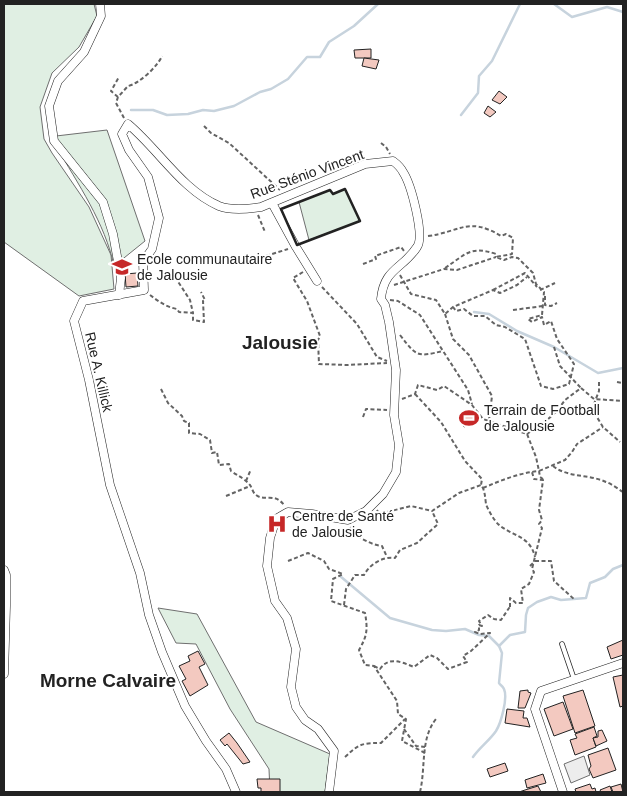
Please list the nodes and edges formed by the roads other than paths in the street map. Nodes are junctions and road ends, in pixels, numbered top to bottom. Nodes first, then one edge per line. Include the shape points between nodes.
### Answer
1 (100, 4) edge
2 (272, 203) junction
3 (317, 281) road end
4 (144, 290) joint
5 (119, 295) junction
6 (4, 570) edge
7 (562, 644) dead end
8 (623, 663) edge
9 (4, 674) edge
10 (574, 679) junction
11 (236, 792) edge
12 (329, 792) edge
13 (563, 792) edge

1 - 5 street via 102,16 84,52 58,81 49,106 54,141 103,202 121,278
2 - 3 street
2 - 4 street, Rue Sténio Vincent via 243,209 220,207 192,190 128,124 122,134 148,177 159,218 152,249 143,262
2 - 12 street, Rue Sténio Vincent via 365,164 393,161 404,173 418,216 418,246 385,280 380,299 385,305 396,370 395,406 400,445 396,472 366,511 348,520 288,512 276,519 270,538 268,566 275,601 287,618 296,649 291,687 296,707 334,751
4 - 5 street, Rue A. Killick
5 - 11 street, Rue A. Killick via 83,301 74,321 90,380 110,484 162,652 185,706 226,769
6 - 9 street
7 - 10 lane
8 - 10 street
10 - 13 street via 541,691 535,709

